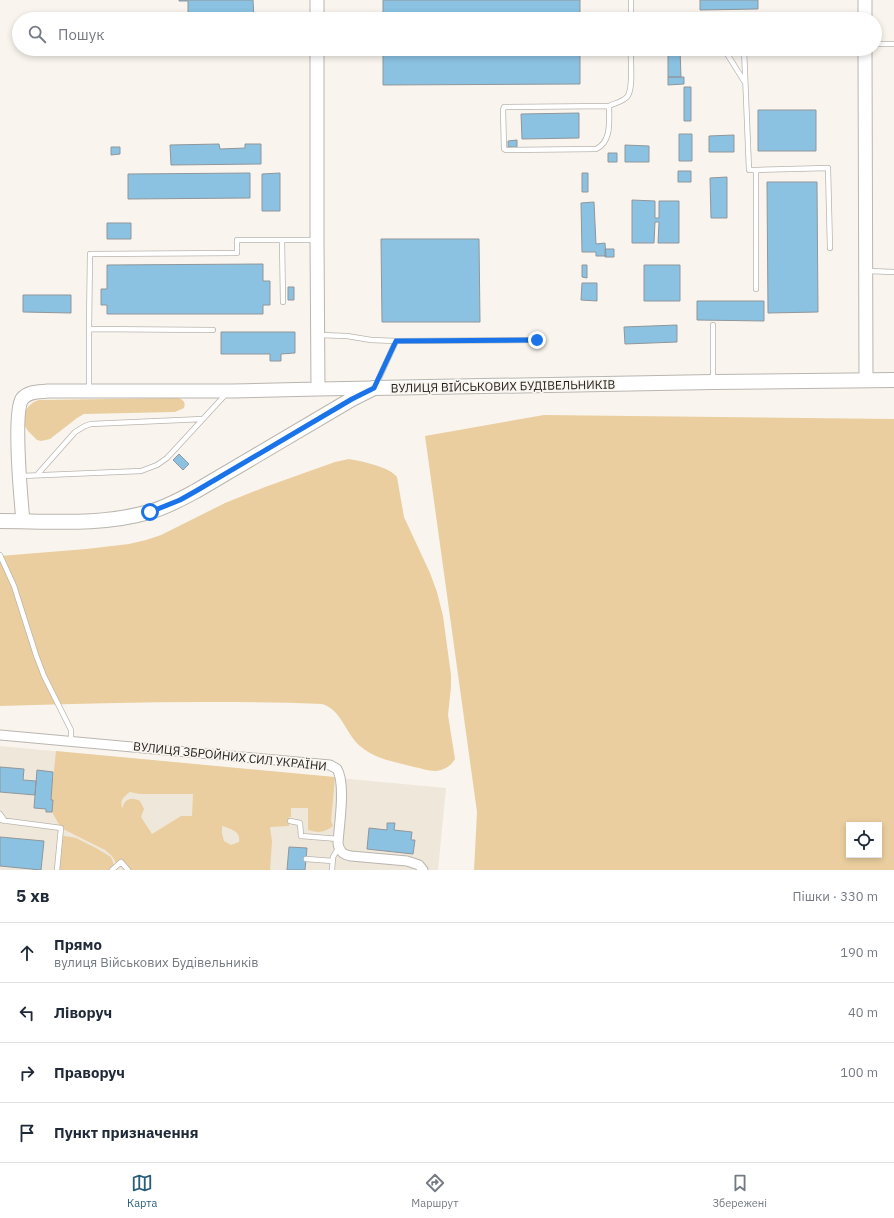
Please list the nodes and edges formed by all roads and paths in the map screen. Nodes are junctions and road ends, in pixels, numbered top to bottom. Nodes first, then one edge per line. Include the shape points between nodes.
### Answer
1 (317, 0) edge
2 (631, 0) edge
3 (865, 0) edge
4 (317, 12) edge
5 (630, 12) edge
6 (865, 12) edge
7 (882, 44) edge
8 (894, 44) edge
9 (317, 56) edge
10 (630, 56) edge
11 (728, 56) edge
12 (744, 56) edge
13 (865, 56) edge
14 (745, 83) junction
15 (609, 106) junction
16 (756, 170) junction
17 (282, 240) junction
18 (317, 240) junction
19 (830, 248) dead end
20 (866, 271) junction
21 (894, 272) edge
22 (756, 289) dead end
23 (283, 302) dead end
24 (713, 325) dead end
25 (89, 330) junction
26 (213, 330) dead end
27 (318, 335) junction
28 (537, 340) dead end
29 (396, 341) junction
30 (866, 380) junction
31 (894, 380) edge
32 (713, 382) junction
33 (374, 388) junction
34 (318, 389) junction
35 (228, 391) junction
36 (89, 392) junction
37 (203, 419) junction
38 (37, 475) junction
39 (20, 476) junction
40 (0, 521) edge
41 (23, 521) junction
42 (0, 555) edge
43 (0, 735) edge
44 (71, 741) junction
45 (0, 814) edge
46 (3, 820) edge
47 (290, 821) dead end
48 (339, 843) junction
49 (306, 859) dead end
50 (333, 861) junction
51 (57, 870) edge
52 (112, 870) edge
53 (128, 870) edge
54 (332, 870) edge
55 (423, 870) edge

1 - 4 street
2 - 5 lane
3 - 6 street
7 - 8 lane
9 - 18 street
10 - 15 lane via 630,91 622,101
11 - 14 lane
12 - 14 lane
13 - 20 street
14 - 16 lane via 749,170
15 - 15 lane via 608,132 599,148 504,149 505,106
16 - 19 lane via 828,168
16 - 22 lane
17 - 18 lane
17 - 23 lane
17 - 25 lane via 237,240 237,253 90,254
18 - 27 street
20 - 21 lane
20 - 30 street
24 - 32 lane
25 - 26 lane
25 - 36 lane
27 - 29 lane
27 - 34 street
28 - 29 lane
29 - 33 lane
30 - 31 main road, ВУЛИЦЯ ВІЙСЬКОВИХ БУДІВЕЛЬНИКІВ
30 - 32 main road, ВУЛИЦЯ ВІЙСЬКОВИХ БУДІВЕЛЬНИКІВ
32 - 33 main road, ВУЛИЦЯ ВІЙСЬКОВИХ БУДІВЕЛЬНИКІВ
33 - 34 street
33 - 41 main road, ВУЛИЦЯ ВІЙСЬКОВИХ БУДІВЕЛЬНИКІВ via 180,500 150,512 106,520
34 - 35 street
35 - 36 street
35 - 37 lane
36 - 39 street via 40,392 23,398 18,414
37 - 38 lane via 166,458 157,465 141,471
37 - 38 lane via 85,426 75,432
38 - 39 lane
39 - 41 street
40 - 41 main road, ВУЛИЦЯ ВІЙСЬКОВИХ БУДІВЕЛЬНИКІВ
42 - 44 lane via 14,586 44,676 71,730
43 - 44 street, ВУЛИЦЯ ЗБРОЙНИХ СИЛ УКРАЇНИ
44 - 48 street, ВУЛИЦЯ ЗБРОЙНИХ СИЛ УКРАЇНИ via 334,766 339,772 341,784
45 - 46 lane
46 - 51 lane via 61,828
47 - 48 lane via 300,823 301,836
48 - 50 lane
48 - 55 street via 343,854 407,861 419,865
49 - 50 lane
50 - 54 lane
52 - 53 lane via 121,862

